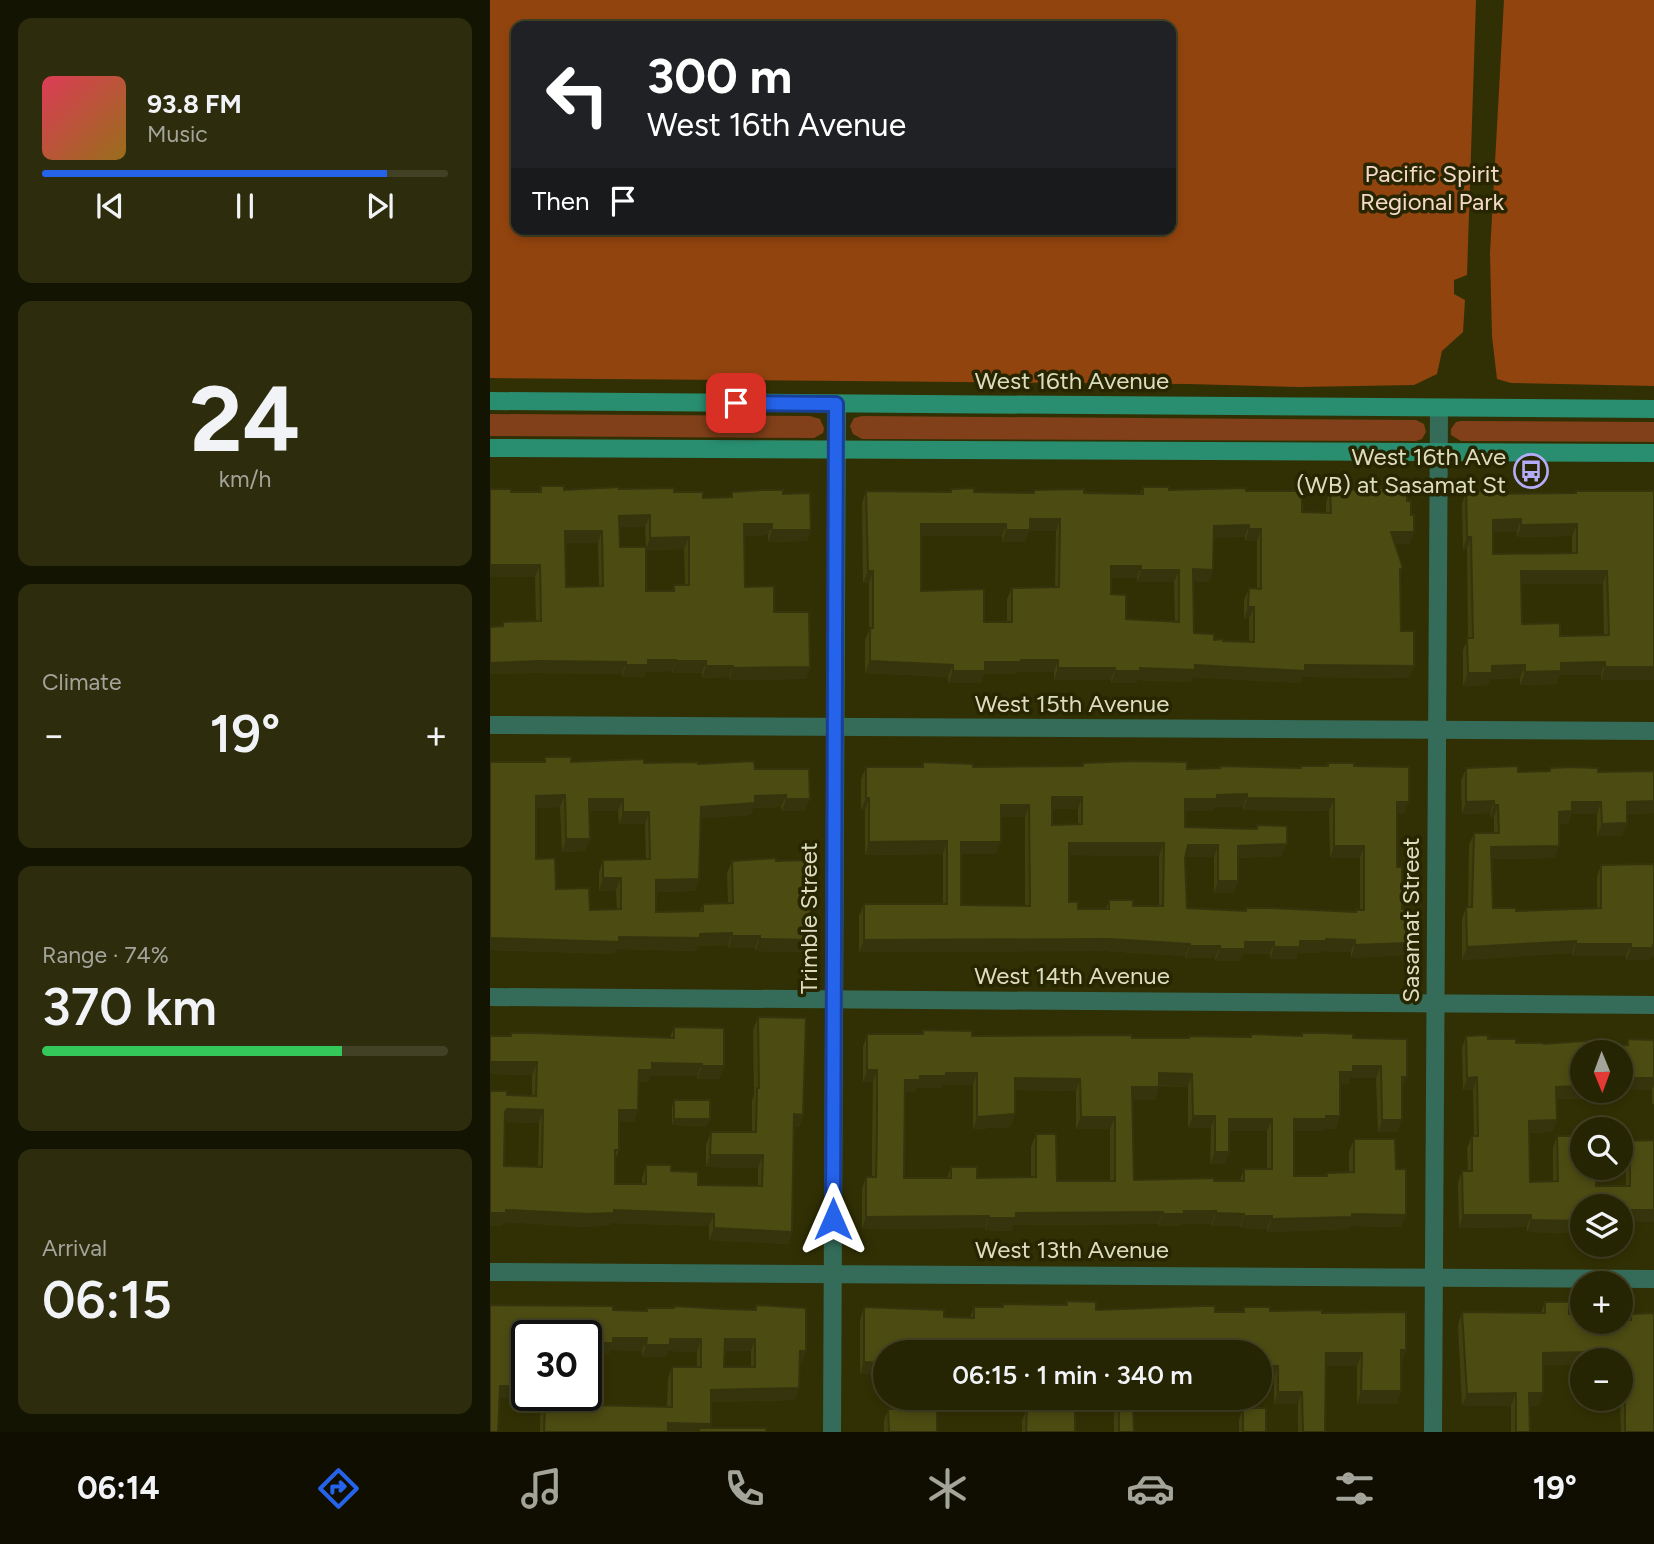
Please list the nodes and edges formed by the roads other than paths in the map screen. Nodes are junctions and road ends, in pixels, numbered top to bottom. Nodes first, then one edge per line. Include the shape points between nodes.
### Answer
1 (490, 401) edge
2 (836, 404) junction
3 (1439, 408) junction
4 (1654, 409) edge
5 (490, 447) edge
6 (836, 450) junction
7 (1439, 450) junction
8 (1654, 453) edge
9 (490, 725) edge
10 (835, 727) junction
11 (1437, 730) junction
12 (1654, 731) edge
13 (490, 997) edge
14 (834, 999) junction
15 (1435, 1003) junction
16 (1654, 1005) edge
17 (490, 1272) edge
18 (832, 1273) junction
19 (1434, 1277) junction
20 (1654, 1279) edge
21 (832, 1432) edge
22 (1433, 1432) edge

1 - 2 main road, West 16th Avenue
2 - 3 main road, West 16th Avenue
2 - 6 street, Trimble Street
3 - 4 main road, West 16th Avenue
3 - 7 street, Sasamat Street
5 - 6 main road
6 - 7 main road
6 - 10 street, Trimble Street
7 - 8 main road
7 - 11 street, Sasamat Street
9 - 10 street, West 15th Avenue
10 - 11 street, West 15th Avenue
10 - 14 street, Trimble Street
11 - 12 street, West 15th Avenue
11 - 15 street, Sasamat Street
13 - 14 street, West 14th Avenue
14 - 15 street, West 14th Avenue
14 - 18 street, Trimble Street
15 - 16 street, West 14th Avenue
15 - 19 street, Sasamat Street
17 - 18 street, West 13th Avenue
18 - 19 street, West 13th Avenue
18 - 21 street, Trimble Street
19 - 20 street, West 13th Avenue
19 - 22 street, Sasamat Street

